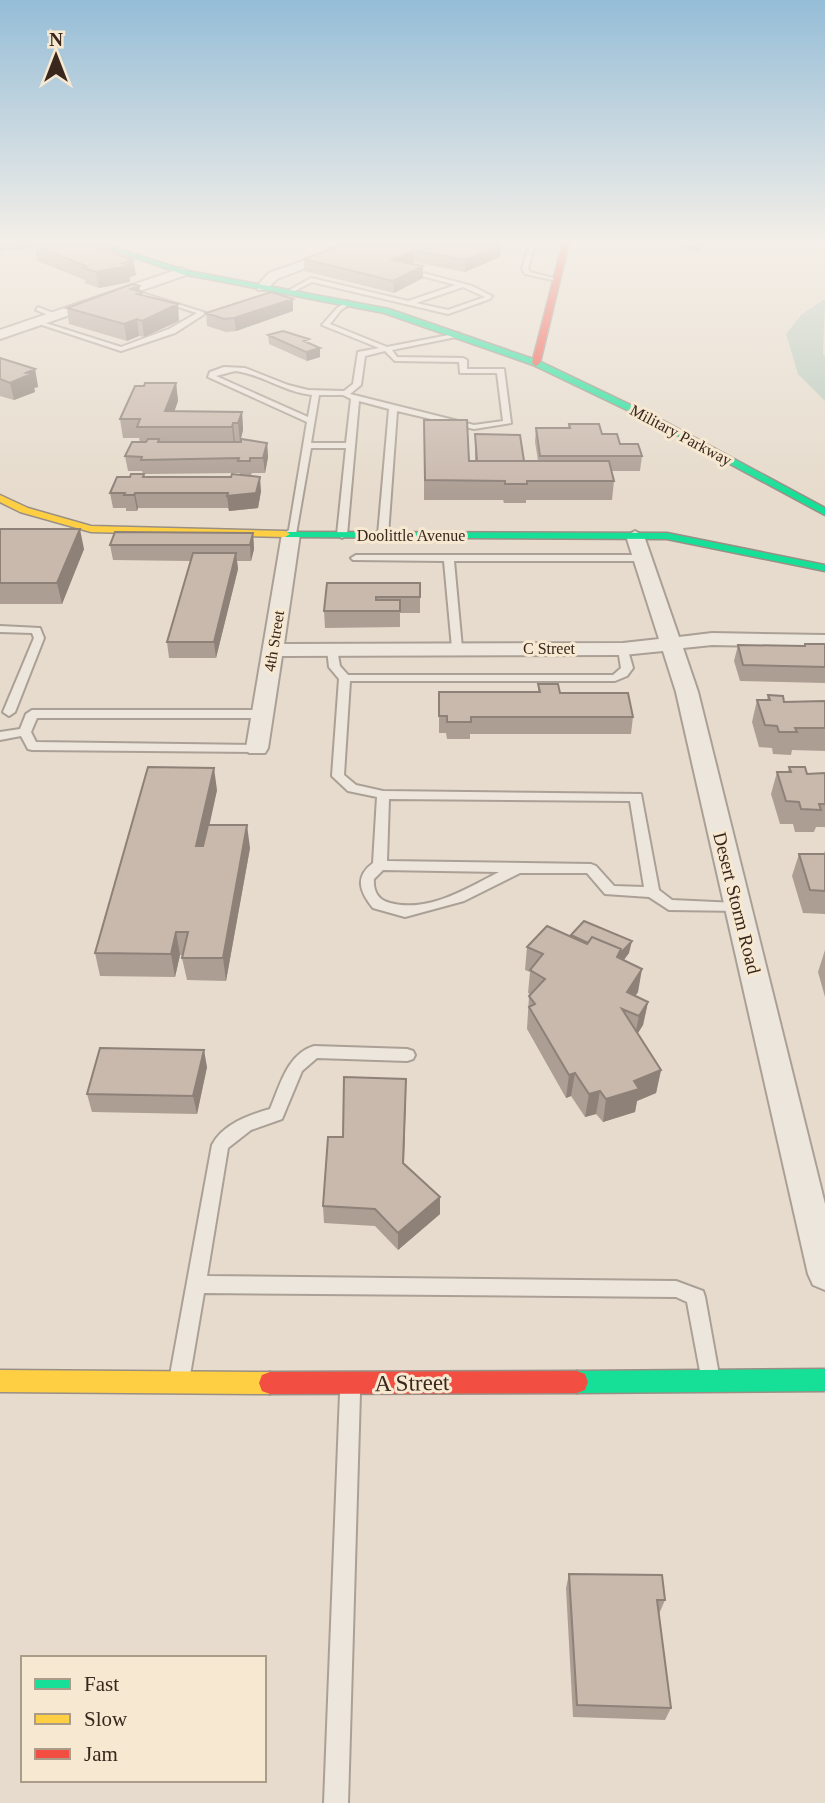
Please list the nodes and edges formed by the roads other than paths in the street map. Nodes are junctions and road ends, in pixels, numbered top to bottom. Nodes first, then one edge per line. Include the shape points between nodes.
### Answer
1 (17, 326) edge
2 (24, 326) edge
3 (61, 326) edge
4 (184, 326) edge
5 (329, 326) edge
6 (430, 326) edge
7 (544, 326) edge
8 (21, 328) junction
9 (0, 335) edge
10 (456, 335) junction
11 (387, 349) junction
12 (536, 363) junction
13 (316, 392) junction
14 (351, 396) junction
15 (393, 407) junction
16 (311, 421) junction
17 (307, 445) junction
18 (350, 446) junction
19 (0, 498) edge
20 (825, 512) edge
21 (291, 534) junction
22 (342, 535) junction
23 (383, 535) junction
24 (638, 547) junction
25 (356, 558) dead end
26 (449, 558) junction
27 (825, 568) edge
28 (0, 629) edge
29 (825, 641) edge
30 (673, 645) junction
31 (457, 648) junction
32 (332, 649) junction
33 (623, 649) junction
34 (272, 650) junction
35 (345, 678) junction
36 (4, 712) edge
37 (32, 714) junction
38 (262, 714) junction
39 (25, 732) junction
40 (0, 736) edge
41 (257, 748) joint
42 (383, 795) junction
43 (380, 865) junction
44 (518, 868) junction
45 (652, 892) junction
46 (737, 908) junction
47 (407, 1055) dead end
48 (825, 1274) edge
49 (195, 1283) junction
50 (710, 1380) junction
51 (825, 1380) edge
52 (0, 1381) edge
53 (179, 1381) junction
54 (351, 1384) junction
55 (336, 1803) edge

1 - 8 street
2 - 8 street
3 - 4 lane via 121,349
5 - 11 lane
6 - 10 street, Military Parkway
7 - 12 street
8 - 9 street
10 - 11 lane
10 - 12 street, Military Parkway
11 - 14 lane via 361,355
11 - 15 lane via 395,359 463,360 463,371 500,371 507,423 474,427
12 - 20 street, Military Parkway via 657,421
13 - 14 lane
13 - 16 lane
13 - 16 lane via 298,391 240,368 226,368 212,377
14 - 15 lane
14 - 18 lane
15 - 23 lane
16 - 17 lane
17 - 18 lane
17 - 21 lane
18 - 22 lane
19 - 21 street, Doolittle Avenue via 24,510 91,528
21 - 22 street, Doolittle Avenue
21 - 34 street, 4th Street
22 - 23 street, Doolittle Avenue
23 - 24 street, Doolittle Avenue
24 - 26 lane
24 - 27 street, Doolittle Avenue via 667,536
24 - 30 street, Desert Storm Road
25 - 26 lane
26 - 31 lane
28 - 36 lane via 36,629 39,638
29 - 30 street, C Street via 712,639
30 - 33 street, C Street
30 - 46 street, Desert Storm Road
31 - 32 street, C Street
31 - 33 street, C Street
32 - 34 street, C Street
32 - 35 lane via 335,667
33 - 35 lane via 626,668 615,678
34 - 38 street, 4th Street
35 - 42 lane via 338,776 352,789
36 - 37 lane
37 - 38 lane
37 - 39 lane
38 - 41 street, 4th Street
39 - 40 lane
39 - 41 lane via 32,746
42 - 43 lane
42 - 45 lane via 636,797
43 - 44 lane
43 - 44 lane via 371,870 366,888 378,905 405,912 459,898
44 - 45 lane via 590,869 610,891
45 - 46 lane via 669,905
46 - 48 street, Desert Storm Road
47 - 49 lane via 314,1052 296,1067 276,1114 232,1131 220,1144 215,1163
49 - 50 lane via 676,1289 696,1297
49 - 53 lane
50 - 51 street, A Street
50 - 54 street, A Street
52 - 53 street, A Street
53 - 54 street, A Street
54 - 55 lane

